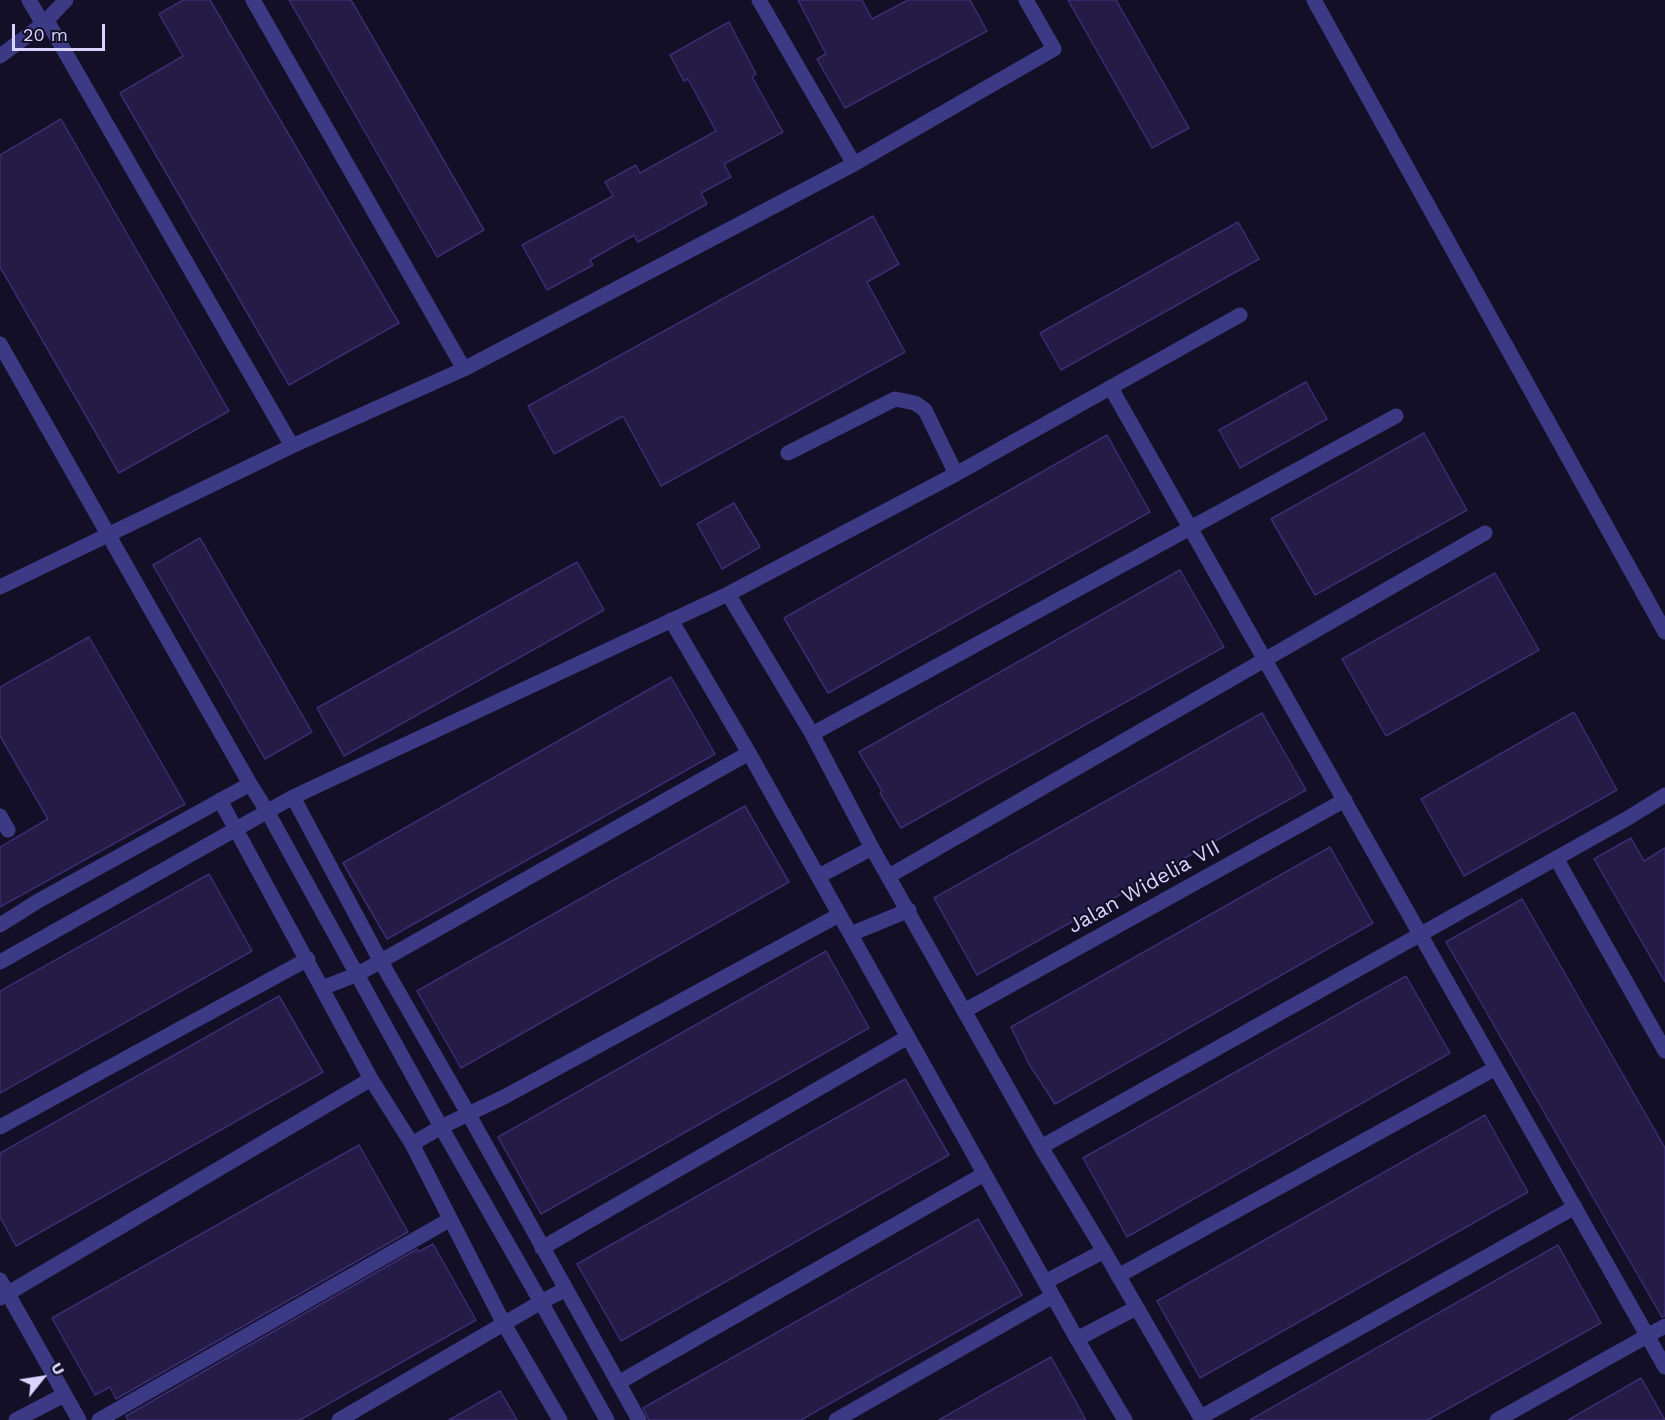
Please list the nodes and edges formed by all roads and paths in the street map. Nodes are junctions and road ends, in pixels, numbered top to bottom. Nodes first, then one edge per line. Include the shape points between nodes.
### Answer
1 (29, 0) edge
2 (66, 0) edge
3 (253, 0) edge
4 (759, 0) edge
5 (1026, 0) edge
6 (1314, 0) edge
7 (45, 22) junction
8 (0, 56) edge
9 (854, 164) junction
10 (1240, 315) dead end
11 (0, 344) edge
12 (464, 369) junction
13 (1111, 388) junction
14 (1396, 416) dead end
15 (292, 446) junction
16 (788, 453) dead end
17 (956, 474) junction
18 (1190, 527) junction
19 (1485, 533) dead end
20 (108, 535) junction
21 (0, 587) edge
22 (728, 594) junction
23 (671, 620) junction
24 (1665, 632) edge
25 (1265, 658) junction
26 (812, 734) junction
27 (749, 753) junction
28 (250, 783) junction
29 (1665, 795) edge
30 (292, 797) junction
31 (220, 800) junction
32 (1345, 800) junction
33 (267, 811) junction
34 (0, 816) edge
35 (235, 829) junction
36 (8, 830) dead end
37 (872, 848) junction
38 (1556, 858) junction
39 (819, 876) junction
40 (889, 876) junction
41 (909, 910) junction
42 (840, 915) junction
43 (0, 925) edge
44 (851, 934) junction
45 (1421, 934) junction
46 (308, 959) junction
47 (380, 960) junction
48 (0, 962) edge
49 (358, 974) junction
50 (322, 988) junction
51 (964, 1011) junction
52 (908, 1037) junction
53 (1665, 1051) edge
54 (1496, 1068) junction
55 (371, 1079) junction
56 (469, 1115) junction
57 (0, 1127) edge
58 (441, 1127) junction
59 (412, 1144) junction
60 (1041, 1147) junction
61 (984, 1174) junction
62 (1575, 1207) junction
63 (449, 1220) junction
64 (542, 1248) junction
65 (1104, 1251) junction
66 (1118, 1276) junction
67 (566, 1289) junction
68 (1049, 1289) junction
69 (3, 1290) edge
70 (541, 1302) junction
71 (1136, 1308) junction
72 (504, 1324) junction
73 (1665, 1326) edge
74 (1647, 1336) junction
75 (1077, 1339) junction
76 (1665, 1367) edge
77 (618, 1383) junction
78 (64, 1395) junction
79 (1202, 1419) edge
80 (16, 1420) edge
81 (79, 1420) edge
82 (99, 1420) edge
83 (339, 1420) edge
84 (560, 1420) edge
85 (607, 1420) edge
86 (639, 1420) edge
87 (836, 1420) edge
88 (1125, 1420) edge
89 (1497, 1420) edge

1 - 7 street
2 - 7 street
3 - 12 street
4 - 9 street
5 - 9 street via 1054,49
6 - 24 street
7 - 8 street
7 - 15 street
9 - 12 street
10 - 13 street
11 - 20 street
12 - 15 street
13 - 17 street
13 - 18 street
14 - 18 street
15 - 20 street
16 - 17 street via 886,402 905,400 925,410
17 - 22 street
18 - 25 street
18 - 26 street
19 - 25 street
20 - 21 street
20 - 28 street
22 - 23 street
22 - 26 street
23 - 27 street
23 - 30 street
25 - 32 street
25 - 40 street
26 - 37 street
27 - 39 street
27 - 47 street
28 - 31 street
28 - 33 street
29 - 38 street
30 - 33 street
30 - 47 street
31 - 35 street
31 - 43 street
32 - 45 street
32 - 51 street, Jalan Widelia VII
33 - 35 street
33 - 49 street
34 - 36 street
35 - 46 street
35 - 48 street
37 - 39 street
37 - 40 street
38 - 45 street
38 - 53 street
39 - 42 street
40 - 41 street
41 - 44 street
41 - 51 street
42 - 44 street
42 - 56 street
44 - 52 street
45 - 54 street
45 - 60 street
46 - 50 street
46 - 57 street
47 - 49 street
47 - 56 street
49 - 50 street
49 - 58 street
50 - 55 street
51 - 60 street
52 - 61 street
52 - 64 street
54 - 62 street
54 - 66 street
55 - 59 street
55 - 69 street
56 - 58 street
56 - 64 street
58 - 59 street
58 - 70 street
59 - 63 street
60 - 65 street
61 - 68 street
61 - 77 street
62 - 74 street
62 - 79 street
63 - 72 street
63 - 82 street
64 - 67 street
65 - 66 street
65 - 68 street
66 - 71 street
67 - 70 street
67 - 77 street
68 - 75 street
68 - 87 street
69 - 78 street
70 - 72 street
70 - 85 street
71 - 75 street
71 - 79 street
72 - 83 street
72 - 84 street
73 - 74 street
74 - 76 street
74 - 89 street
75 - 88 street
77 - 86 street
78 - 80 street
78 - 81 street

